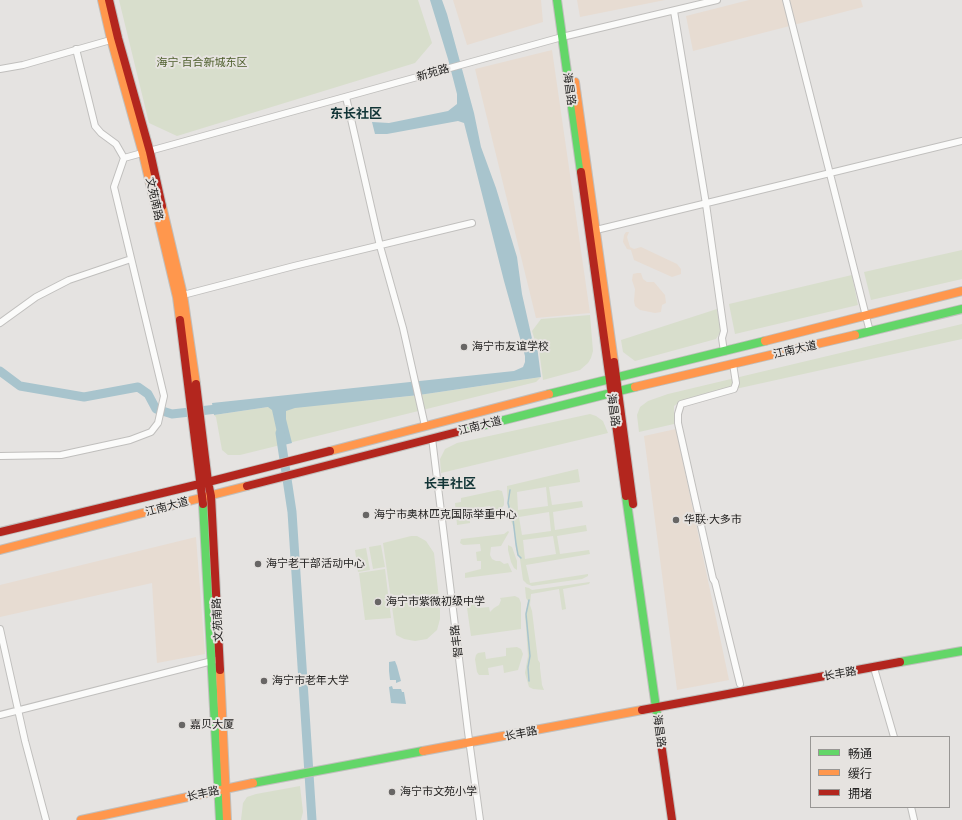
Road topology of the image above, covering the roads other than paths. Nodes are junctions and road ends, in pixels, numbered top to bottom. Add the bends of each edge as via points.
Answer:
1 (102, 0) edge
2 (110, 0) edge
3 (557, 0) edge
4 (563, 0) edge
5 (717, 0) edge
6 (786, 0) edge
7 (674, 11) junction
8 (565, 36) junction
9 (114, 39) junction
10 (76, 49) junction
11 (0, 70) edge
12 (346, 97) junction
13 (962, 141) edge
14 (146, 153) junction
15 (124, 158) junction
16 (830, 173) junction
17 (706, 204) junction
18 (472, 223) dead end
19 (592, 231) junction
20 (380, 246) junction
21 (131, 260) junction
22 (962, 291) edge
23 (184, 295) junction
24 (962, 309) edge
25 (866, 315) junction
26 (0, 323) edge
27 (870, 332) junction
28 (724, 352) junction
29 (734, 364) junction
30 (612, 378) junction
31 (614, 392) junction
32 (194, 399) junction
33 (425, 426) junction
34 (432, 438) junction
35 (0, 456) edge
36 (204, 483) junction
37 (207, 497) junction
38 (0, 532) edge
39 (0, 550) edge
40 (0, 629) edge
41 (962, 651) edge
42 (216, 660) junction
43 (874, 668) junction
44 (740, 684) dead end
45 (659, 707) junction
46 (18, 711) junction
47 (0, 715) edge
48 (894, 736) edge
49 (470, 744) junction
50 (223, 789) junction
51 (911, 808) edge
52 (46, 820) edge
53 (81, 820) edge
54 (220, 820) edge
55 (227, 820) edge
56 (480, 820) edge
57 (672, 820) edge
58 (677, 820) edge
59 (914, 820) edge

1 - 9 main road, 文苑南路
2 - 9 main road, 文苑南路
3 - 8 main road, 海昌路
4 - 8 main road, 海昌路
5 - 7 street, 新苑路
6 - 16 street
7 - 8 street, 新苑路
7 - 17 street
8 - 12 street, 新苑路
8 - 19 main road, 海昌路
9 - 10 street
9 - 14 main road, 文苑南路
10 - 11 street
10 - 15 street via 95,126 116,144
12 - 14 street, 新苑路
12 - 20 street
13 - 16 street
14 - 15 street, 新苑路
14 - 23 main road, 文苑南路
14 - 32 main road, 文苑南路 via 178,297
15 - 21 street via 114,187
16 - 17 street
16 - 25 street
17 - 19 street
17 - 28 street via 724,331
18 - 20 street
19 - 30 main road, 海昌路
20 - 23 street
20 - 33 street
21 - 26 street via 69,280 36,297
21 - 35 street via 164,396 158,421 151,432 130,440 61,455
22 - 25 main road, 江南大道
23 - 32 main road, 文苑南路
24 - 27 main road, 江南大道
25 - 27 street
25 - 28 main road, 江南大道
27 - 29 main road, 江南大道
28 - 30 main road, 江南大道
29 - 31 main road, 江南大道
29 - 44 street via 734,389 681,404 678,423 713,579
30 - 31 main road, 海昌路
30 - 33 main road, 江南大道
31 - 34 main road, 江南大道
31 - 45 main road, 海昌路
32 - 36 main road, 文苑南路
33 - 36 main road, 江南大道
34 - 37 main road, 江南大道
34 - 49 street, 智丰路
36 - 37 main road, 文苑南路
36 - 38 main road, 江南大道
37 - 39 main road, 江南大道
37 - 42 main road, 文苑南路
40 - 46 street
41 - 43 main road, 长丰路
42 - 46 street
42 - 50 main road, 文苑南路
43 - 45 main road, 长丰路
43 - 48 street
45 - 49 main road, 长丰路
45 - 57 main road, 海昌路
45 - 58 main road, 海昌路
46 - 47 street
46 - 52 street
49 - 50 main road, 长丰路
49 - 56 street, 智丰路
50 - 53 main road, 长丰路
50 - 54 main road, 文苑南路
50 - 55 main road, 文苑南路
51 - 59 street

